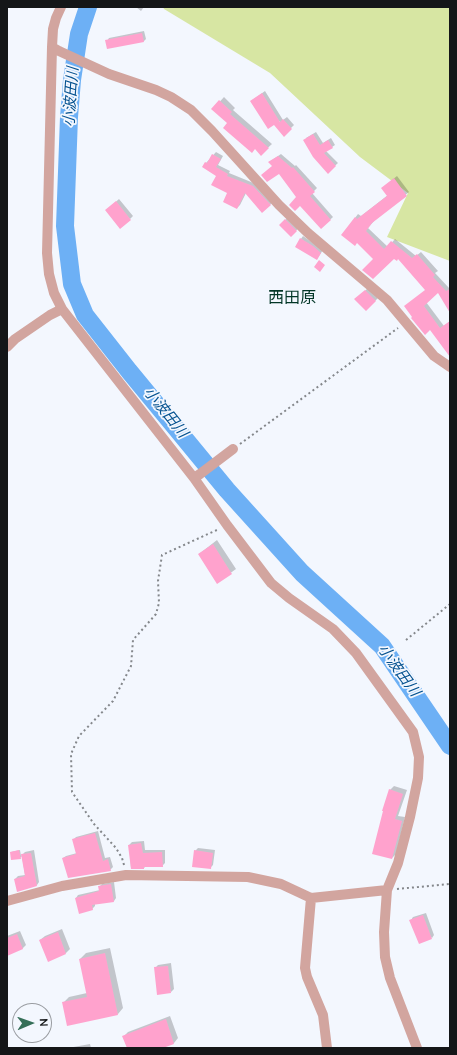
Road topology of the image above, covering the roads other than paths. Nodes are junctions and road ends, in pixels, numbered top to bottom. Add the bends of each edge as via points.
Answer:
1 (61, 7) edge
2 (56, 49) junction
3 (62, 309) junction
4 (11, 339) edge
5 (7, 347) edge
6 (450, 367) edge
7 (233, 449) road end
8 (197, 476) junction
9 (386, 890) junction
10 (311, 898) junction
11 (7, 901) edge
12 (327, 1048) edge
13 (418, 1048) edge

1 - 2 street via 55,23
2 - 3 street via 47,253 50,279
2 - 6 street via 125,80 156,90 191,110 279,205 387,300 434,356
3 - 4 street
3 - 8 street
4 - 5 street
7 - 8 street
8 - 9 street via 227,525 271,582 333,629 356,653 412,732 420,757 418,778 398,863
9 - 10 street
9 - 13 street via 385,957 390,978
10 - 11 street via 281,884 248,877 126,875 62,886
10 - 12 street via 305,968 323,1015

